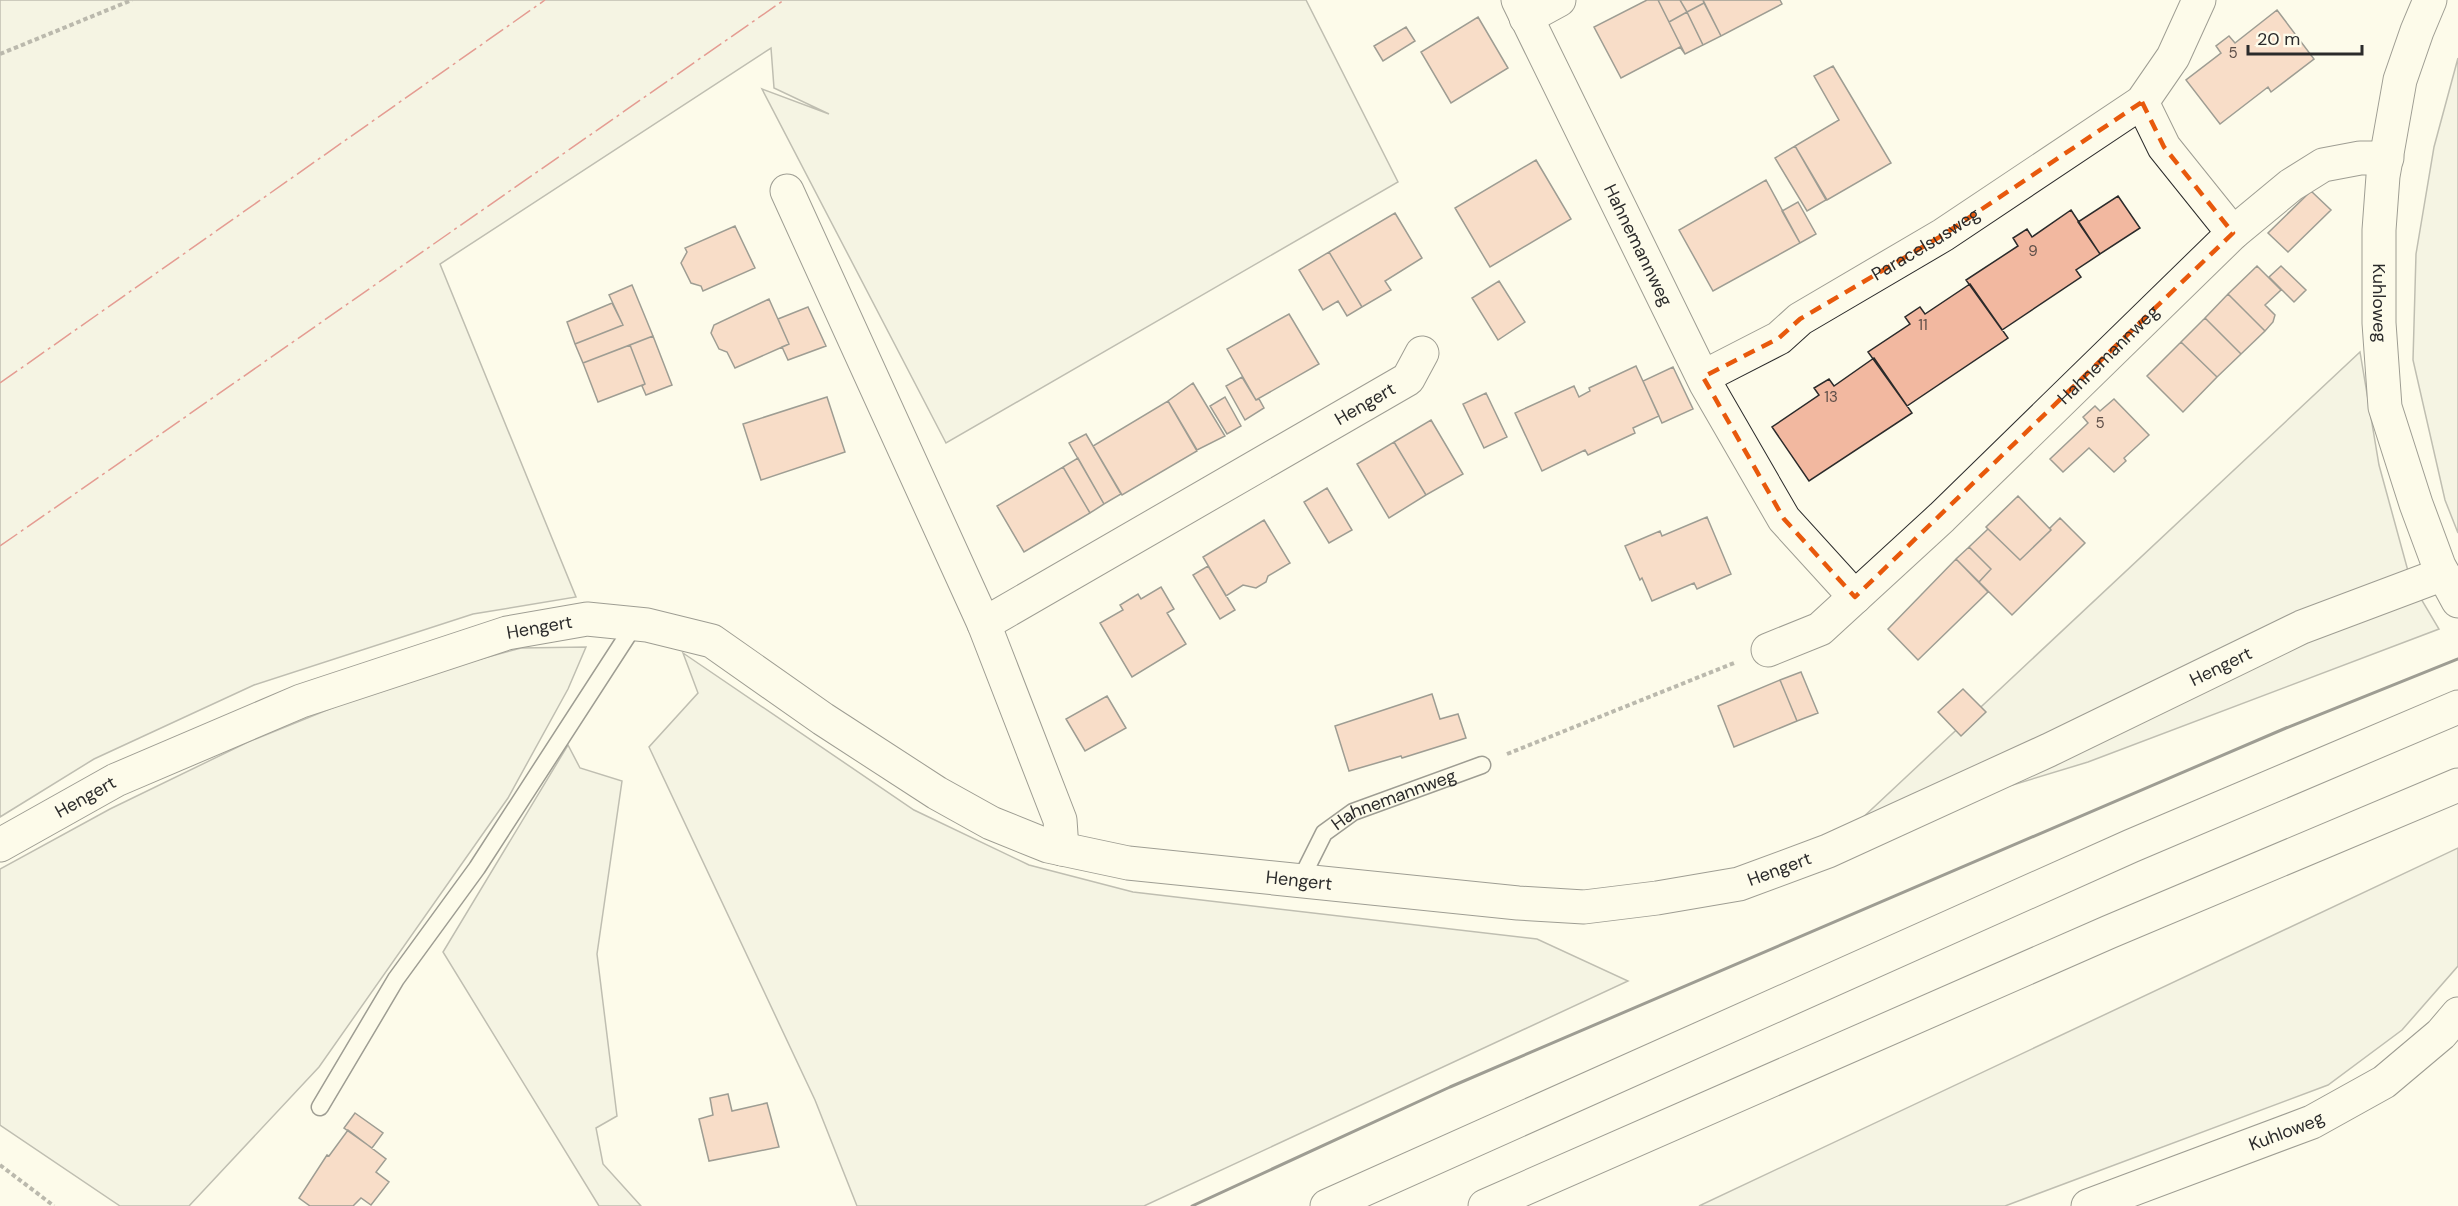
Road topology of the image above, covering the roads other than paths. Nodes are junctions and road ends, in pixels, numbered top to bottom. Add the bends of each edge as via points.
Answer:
1 (1559, 0) edge
2 (2199, 0) edge
3 (2430, 0) edge
4 (1522, 9) edge
5 (2142, 102) junction
6 (2387, 158) junction
7 (787, 191) dead end
8 (2233, 233) junction
9 (1422, 353) dead end
10 (1703, 377) junction
11 (2451, 587) edge
12 (1855, 597) junction
13 (635, 624) junction
14 (984, 624) junction
15 (1768, 650) road end
16 (2458, 707) edge
17 (1482, 765) road end
18 (2458, 785) edge
19 (0, 845) edge
20 (1062, 849) junction
21 (1300, 881) junction
22 (2458, 1014) edge
23 (320, 1107) dead end
24 (1327, 1206) edge
25 (1485, 1206) edge
26 (2088, 1206) edge

1 - 4 main road
2 - 5 main road, Paracelsusweg via 2173,57
3 - 6 main road, Kuhloweg via 2400,80
4 - 10 main road, Hahnemannweg
5 - 8 main road via 2164,147
5 - 10 main road, Paracelsusweg via 1943,235 1800,319 1779,338
6 - 8 main road, Hahnemannweg via 2323,165 2291,185
6 - 11 main road, Kuhloweg via 2379,230 2379,323 2385,407 2416,504
7 - 14 main road
8 - 12 main road, Hahnemannweg via 1951,509
9 - 14 main road, Hengert via 1408,379
10 - 12 main road, Hahnemannweg via 1784,519
11 - 21 main road, Hengert via 2302,627 1859,837 1738,884 1584,907
12 - 15 main road, Hahnemannweg via 1820,629
13 - 19 main road, Hengert via 587,618 507,633 301,701 116,780
13 - 20 main road, Hengert via 712,641 937,793 991,823
13 - 23 lane via 477,868 396,980
14 - 20 main road via 1060,820
16 - 24 main road via 2131,846
17 - 21 lane, Hahnemannweg via 1353,812 1323,833
18 - 25 main road via 2109,932
20 - 21 main road, Hengert via 1128,863
22 - 26 main road, Kuhloweg via 2441,1034 2384,1082 2312,1122

